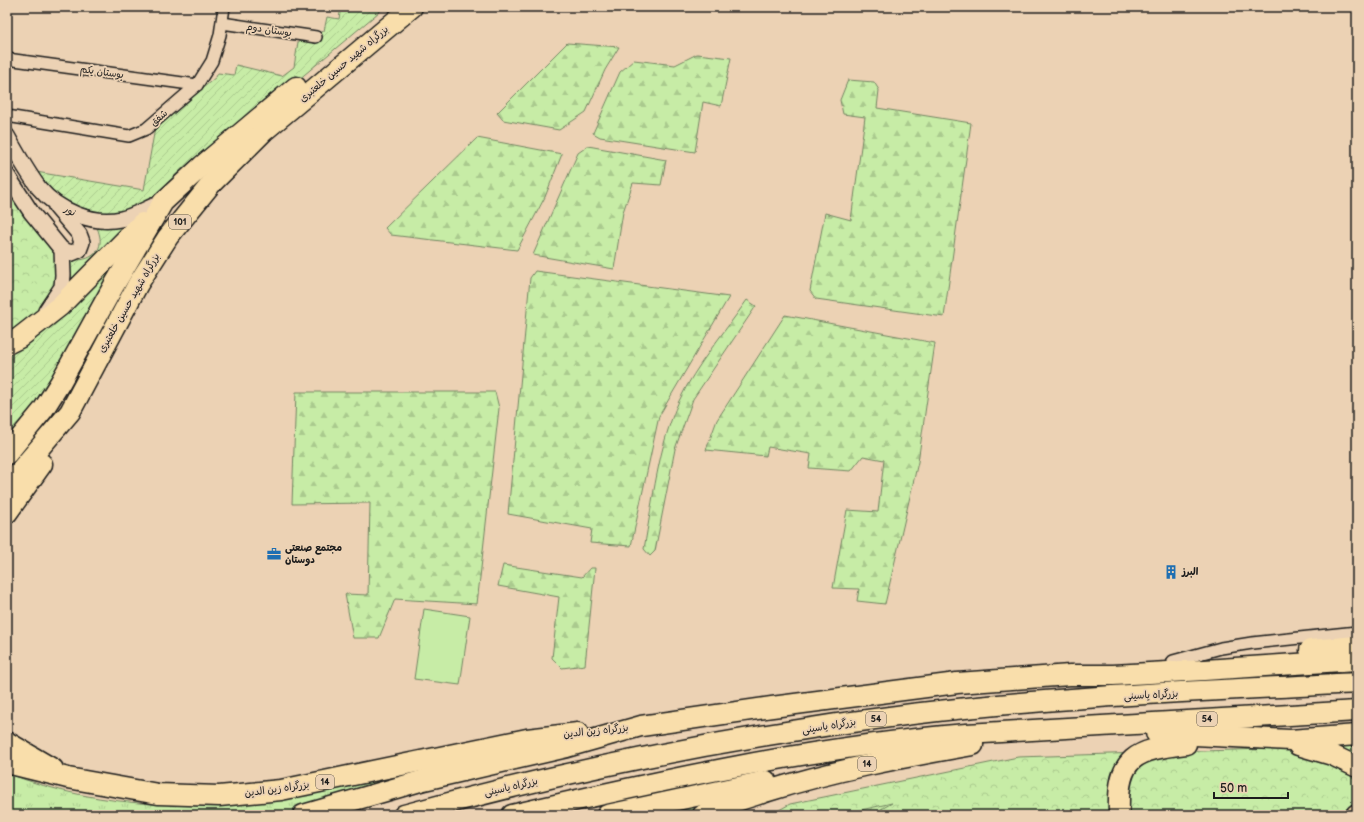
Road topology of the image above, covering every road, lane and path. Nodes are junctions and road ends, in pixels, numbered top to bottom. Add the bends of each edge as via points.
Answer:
1 (224, 7) edge
2 (393, 7) edge
3 (412, 7) edge
4 (222, 23) junction
5 (316, 36) dead end
6 (7, 59) edge
7 (197, 85) junction
8 (7, 116) edge
9 (7, 136) edge
10 (7, 175) edge
11 (40, 189) junction
12 (163, 202) junction
13 (62, 250) junction
14 (33, 328) junction
15 (7, 344) edge
16 (70, 412) junction
17 (7, 454) edge
18 (7, 486) edge
19 (7, 513) edge
20 (1357, 632) edge
21 (1357, 646) edge
22 (1357, 660) edge
23 (1173, 661) junction
24 (1070, 675) junction
25 (1357, 683) edge
26 (1357, 710) edge
27 (642, 726) junction
28 (1056, 728) junction
29 (1035, 730) junction
30 (1357, 735) edge
31 (1237, 737) junction
32 (1275, 739) junction
33 (1312, 739) junction
34 (1357, 740) edge
35 (7, 742) edge
36 (7, 763) edge
37 (871, 763) junction
38 (1357, 768) edge
39 (68, 778) junction
40 (1121, 814) edge
41 (303, 815) edge
42 (404, 815) edge
43 (512, 815) edge
44 (607, 815) edge
45 (703, 815) edge

1 - 4 street, شفق
2 - 12 highway, بزرگراه شهید حسین خلعتبری / 101 via 255,120
3 - 16 highway, بزرگراه شهید حسین خلعتبری / 101 via 264,131 211,184 168,237 138,284
4 - 5 street, بوستان دوم
4 - 7 street, شفق via 212,61
6 - 7 street, بوستان یکم
7 - 8 street, شفق via 146,129 129,136
9 - 11 main road, نور
10 - 13 main road via 31,212
11 - 12 main road, نور via 66,209 93,220 121,219
11 - 13 main road via 79,234 82,242 79,250 72,253
12 - 14 highway via 60,306
12 - 17 highway, بزرگراه شهید حسین خلعتبری / 101 via 60,383 43,410
13 - 14 main road via 62,287
14 - 15 highway
16 - 18 highway, بزرگراه شهید حسین خلعتبری / 101
16 - 19 highway via 48,457
20 - 23 street via 1252,643 1221,648
21 - 23 highway
22 - 24 highway via 1113,675
23 - 24 highway via 1114,667
24 - 27 highway via 957,683
25 - 42 highway, بزرگراه یاسینی / 54 via 1037,701 843,723 559,775
26 - 28 highway, 54
27 - 39 highway, بزرگراه زین الدین / 14 via 527,739 346,778 273,791 219,796 158,794
27 - 41 highway via 567,747 404,786
28 - 29 highway, 54
28 - 31 highway
29 - 37 highway, 14 via 986,742
29 - 43 highway, 54 via 902,739 822,750 686,776
30 - 33 highway
31 - 32 highway
31 - 40 highway via 1153,748 1135,757 1122,772 1120,780
32 - 33 highway
32 - 38 highway via 1324,752
33 - 34 highway
35 - 39 highway
36 - 39 highway, بزرگراه زین الدین / 14
37 - 44 highway via 810,772
37 - 45 highway, 14 via 777,788

